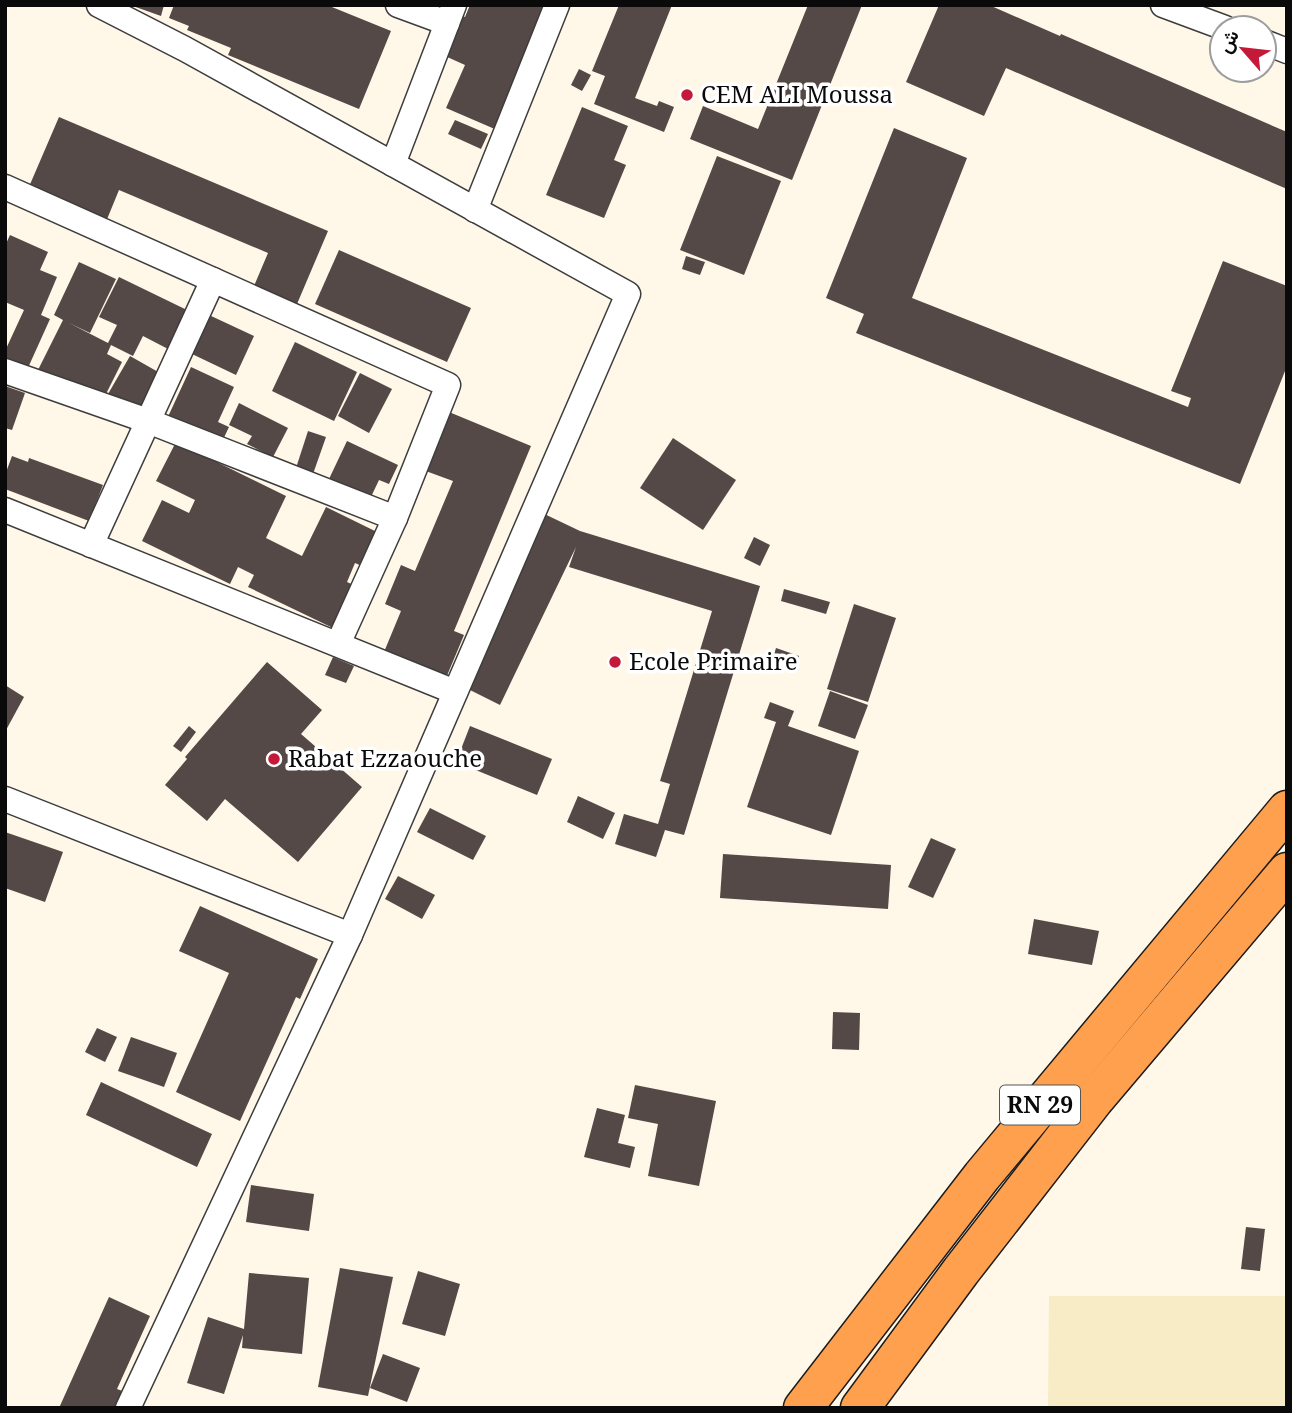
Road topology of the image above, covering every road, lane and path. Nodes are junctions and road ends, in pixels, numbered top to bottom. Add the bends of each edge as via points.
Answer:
1 (99, 5) edge
2 (398, 5) edge
3 (557, 5) edge
4 (1163, 5) edge
5 (451, 14) edge
6 (1208, 22) edge
7 (393, 164) junction
8 (5, 187) edge
9 (475, 210) junction
10 (213, 280) junction
11 (5, 371) edge
12 (148, 421) junction
13 (5, 510) edge
14 (395, 518) junction
15 (92, 545) junction
16 (338, 644) junction
17 (455, 692) junction
18 (5, 799) edge
19 (1287, 810) edge
20 (1287, 872) edge
21 (350, 935) junction
22 (128, 1408) edge
23 (803, 1408) edge
24 (860, 1408) edge

1 - 7 street
2 - 5 street
3 - 9 street
4 - 6 street
5 - 7 street
7 - 9 street
8 - 10 street
9 - 17 street via 628,295
10 - 12 street
10 - 14 street via 448,385
11 - 12 street
12 - 14 street
12 - 15 street
13 - 15 street
14 - 16 street
15 - 16 street
16 - 17 street
17 - 21 street
18 - 21 street
19 - 23 highway, RN 29 via 982,1176
20 - 24 highway, RN 29 via 1094,1100
21 - 22 street

